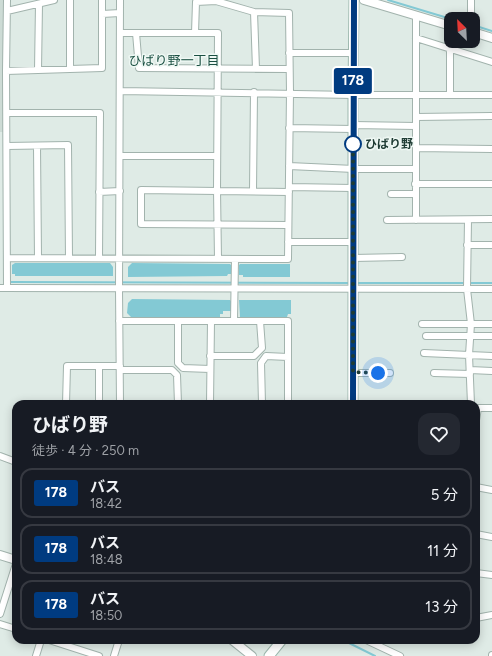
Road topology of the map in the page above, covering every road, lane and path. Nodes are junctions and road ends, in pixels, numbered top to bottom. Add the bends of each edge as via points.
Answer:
1 (7, 0) edge
2 (54, 0) edge
3 (70, 0) edge
4 (102, 0) edge
5 (120, 0) edge
6 (236, 0) edge
7 (354, 0) edge
8 (364, 0) edge
9 (471, 0) edge
10 (39, 4) junction
11 (236, 7) junction
12 (7, 12) junction
13 (254, 12) junction
14 (471, 12) edge
15 (120, 13) junction
16 (102, 14) junction
17 (416, 15) junction
18 (444, 24) edge
19 (136, 32) junction
20 (120, 33) junction
21 (195, 33) junction
22 (480, 34) edge
23 (416, 38) junction
24 (492, 38) edge
25 (450, 49) junction
26 (289, 52) junction
27 (354, 53) junction
28 (492, 62) edge
29 (70, 69) junction
30 (217, 69) junction
31 (256, 69) junction
32 (289, 69) junction
33 (38, 70) junction
34 (6, 71) junction
35 (120, 91) junction
36 (254, 92) junction
37 (218, 93) junction
38 (290, 93) junction
39 (416, 94) junction
40 (450, 94) junction
41 (492, 94) edge
42 (353, 95) junction
43 (7, 113) junction
44 (492, 116) edge
45 (416, 117) junction
46 (416, 126) junction
47 (353, 127) junction
48 (290, 128) junction
49 (7, 146) junction
50 (37, 146) junction
51 (416, 148) junction
52 (492, 148) edge
53 (120, 156) junction
54 (218, 156) junction
55 (289, 166) junction
56 (354, 169) junction
57 (416, 169) junction
58 (415, 184) junction
59 (492, 184) edge
60 (354, 188) junction
61 (289, 189) junction
62 (217, 190) junction
63 (120, 191) junction
64 (253, 191) junction
65 (99, 192) junction
66 (391, 194) dead end
67 (415, 194) junction
68 (492, 219) edge
69 (388, 220) dead end
70 (416, 220) junction
71 (468, 220) junction
72 (218, 224) junction
73 (288, 225) junction
74 (288, 242) junction
75 (353, 242) junction
76 (468, 244) junction
77 (492, 245) edge
78 (402, 257) dead end
79 (8, 258) junction
80 (38, 258) junction
81 (69, 258) junction
82 (100, 258) junction
83 (120, 258) junction
84 (353, 258) junction
85 (218, 259) junction
86 (235, 259) junction
87 (0, 288) edge
88 (8, 288) junction
89 (119, 289) junction
90 (235, 289) junction
91 (353, 289) junction
92 (467, 289) junction
93 (492, 289) edge
94 (119, 321) junction
95 (178, 321) junction
96 (211, 321) junction
97 (234, 321) junction
98 (260, 321) junction
99 (422, 324) dead end
100 (471, 324) junction
101 (492, 324) edge
102 (426, 336) dead end
103 (471, 336) junction
104 (492, 336) edge
105 (424, 353) dead end
106 (469, 355) junction
107 (210, 356) junction
108 (492, 356) edge
109 (288, 357) junction
110 (99, 366) junction
111 (120, 368) junction
112 (210, 369) junction
113 (492, 370) edge
114 (353, 372) junction
115 (470, 372) junction
116 (390, 373) dead end
117 (434, 373) dead end
118 (66, 400) edge
119 (99, 400) edge
120 (120, 400) edge
121 (178, 400) edge
122 (210, 400) edge
123 (262, 400) edge
124 (288, 400) edge
125 (353, 400) edge
126 (471, 400) edge
127 (480, 408) edge
128 (492, 408) edge
129 (0, 456) edge
130 (12, 460) edge
131 (480, 488) edge
132 (492, 490) edge
133 (480, 535) edge
134 (492, 537) edge
135 (0, 555) edge
136 (12, 559) edge
137 (480, 574) edge
138 (492, 575) edge
139 (12, 576) edge
140 (0, 614) edge
141 (492, 615) edge
142 (480, 617) edge
143 (0, 624) edge
144 (12, 628) edge
145 (40, 644) edge
146 (62, 644) edge
147 (118, 644) edge
148 (237, 644) edge
149 (279, 644) edge
150 (374, 644) edge
151 (36, 656) edge
152 (99, 656) edge
153 (114, 656) edge
154 (252, 656) edge
155 (269, 656) edge
156 (400, 656) edge

1 - 12 street
2 - 10 street
3 - 29 street
4 - 16 street
5 - 15 street
6 - 11 street
7 - 27 main road
8 - 17 street
9 - 14 street
10 - 12 street
10 - 33 street
11 - 13 street
11 - 21 street via 216,1 196,2
12 - 34 street
13 - 26 street via 289,13
13 - 31 street
15 - 16 street
15 - 20 street
16 - 29 street via 102,68
17 - 18 street
17 - 23 street
19 - 20 street
19 - 21 street
19 - 30 street via 139,68
20 - 35 street
21 - 30 street via 218,33
22 - 24 street
23 - 25 street
23 - 39 street
25 - 28 street
25 - 40 street
26 - 27 street
26 - 32 street
27 - 42 main road
29 - 33 street
30 - 31 street
30 - 37 street
31 - 32 street
32 - 38 street
33 - 34 street
34 - 43 street
35 - 37 street
35 - 53 street
36 - 37 street
36 - 38 street
36 - 64 street
37 - 54 street
38 - 42 street
38 - 48 street
39 - 40 street
39 - 42 street
39 - 45 street
40 - 41 street
42 - 47 main road
43 - 49 street
43 - 65 street via 100,113
44 - 45 street
45 - 46 street
46 - 47 street
46 - 51 street
47 - 48 street
47 - 56 main road
48 - 55 street
49 - 50 street
49 - 79 street
50 - 80 street
50 - 81 street via 68,146
51 - 52 street
51 - 57 street
53 - 54 street
53 - 63 street
54 - 62 street
55 - 56 street
55 - 61 street
56 - 57 street
56 - 60 main road
57 - 58 street
58 - 59 street
58 - 67 street
60 - 61 street
60 - 75 main road
61 - 64 street
61 - 73 street
62 - 64 street
62 - 72 street
62 - 72 street via 141,190 141,224
63 - 65 street
63 - 83 street
65 - 82 street
66 - 67 street
67 - 70 street
68 - 71 street
69 - 70 street
70 - 71 street
71 - 76 street
72 - 73 street
72 - 85 street
73 - 74 street
74 - 75 street
74 - 86 street via 288,259
75 - 84 main road
76 - 77 street
76 - 92 street
78 - 84 street
79 - 80 street
79 - 88 street
80 - 81 street
81 - 82 street
82 - 83 street
83 - 85 street
83 - 89 street
84 - 91 main road
85 - 86 street
86 - 90 street
87 - 88 street
88 - 89 street
89 - 90 street
89 - 94 street
90 - 91 street
90 - 97 street
91 - 92 street
91 - 114 main road
92 - 93 street
92 - 100 street
94 - 95 street
94 - 111 street
95 - 96 street
95 - 112 street via 178,363 183,368
96 - 97 street
96 - 107 street
97 - 98 street
98 - 107 street via 262,348 254,356
98 - 109 street via 288,321
99 - 100 street
100 - 101 street
100 - 103 street
102 - 103 street
103 - 104 street
103 - 106 street
105 - 106 street
106 - 108 street
106 - 115 street
107 - 112 street
109 - 123 street via 266,356 261,363
109 - 124 street
110 - 111 street
110 - 118 street via 67,366
110 - 119 street
111 - 120 street
111 - 121 street via 172,370 177,375
112 - 122 street
113 - 115 street
114 - 116 street
114 - 125 main road
115 - 117 street
115 - 126 street
127 - 128 street
129 - 130 street
131 - 132 street
133 - 134 street
135 - 136 street
137 - 138 street
139 - 140 street
141 - 142 street
143 - 144 street
145 - 151 street
146 - 152 street
147 - 153 street
148 - 154 street
149 - 155 main road
150 - 156 street

